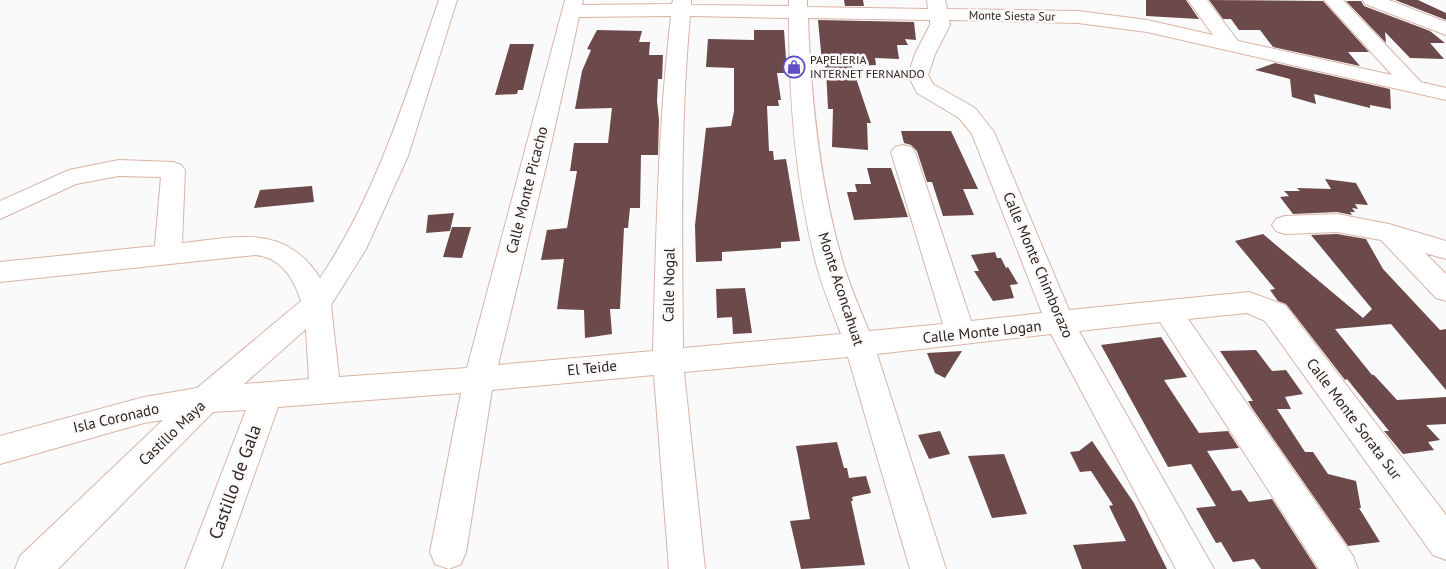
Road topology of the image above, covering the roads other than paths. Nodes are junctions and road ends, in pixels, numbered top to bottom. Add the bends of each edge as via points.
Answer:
1 (448, 0) edge
2 (1197, 0) edge
3 (1333, 0) edge
4 (1372, 0) edge
5 (681, 5) edge
6 (572, 6) edge
7 (798, 6) edge
8 (938, 7) edge
9 (1074, 9) edge
10 (1446, 29) edge
11 (1230, 44) junction
12 (1415, 88) junction
13 (1446, 94) edge
14 (904, 152) dead end
15 (0, 210) edge
16 (1285, 225) dead end
17 (1389, 233) junction
18 (1446, 250) edge
19 (168, 254) junction
20 (0, 272) edge
21 (1446, 291) edge
22 (318, 303) junction
23 (1255, 303) joint
24 (1168, 312) junction
25 (1060, 324) junction
26 (961, 334) junction
27 (859, 344) junction
28 (668, 361) junction
29 (479, 379) junction
30 (325, 391) junction
31 (267, 394) junction
32 (205, 400) junction
33 (0, 450) edge
34 (1446, 543) edge
35 (448, 552) dead end
36 (33, 569) edge
37 (203, 569) edge
38 (687, 569) edge
39 (928, 569) edge
40 (1196, 569) edge
41 (1340, 569) edge

1 - 22 street, Castillo Maya via 396,156 353,249
2 - 11 street
3 - 12 street
4 - 10 street
5 - 6 street, Monte Siesta Sur
5 - 7 street, Monte Siesta Sur
5 - 28 street, Calle Nogal via 675,68 669,231
6 - 29 street, Calle Monte Picacho
7 - 8 street, Monte Siesta Sur
7 - 27 street, Monte Aconcahuat via 803,95 817,212 828,258
8 - 9 street, Monte Siesta Sur
8 - 25 street, Calle Monte Chimborazo via 940,24 918,75 925,88 967,113 983,132
9 - 11 street, Monte Siesta Sur
11 - 12 street, Monte Siesta Sur
12 - 13 street, Monte Siesta Sur
14 - 26 street
15 - 19 street via 69,178 119,168 174,170
16 - 17 street via 1337,224
17 - 18 street
17 - 21 street
19 - 20 street
19 - 22 street via 262,247 278,252 301,270
22 - 30 street
22 - 32 street, Castillo Maya
23 - 24 street, Calle Monte Logan
23 - 34 street, Calle Monte Sorata Sur via 1274,313
24 - 25 street, Calle Monte Logan
24 - 41 street
25 - 26 street, Calle Monte Logan
25 - 40 street, Calle Monte Chimborazo
26 - 27 street, Calle Monte Logan
27 - 28 street, El Teide
27 - 39 street, Monte Aconcahuat
28 - 29 street, El Teide
28 - 38 street, Calle Nogal
29 - 30 street, El Teide
29 - 35 street, Calle Monte Picacho
30 - 31 street, Isla Coronado
31 - 32 street, Isla Coronado
31 - 37 street, Castillo de Gala
32 - 33 street, Isla Coronado via 144,410
32 - 36 street, Castillo Maya

